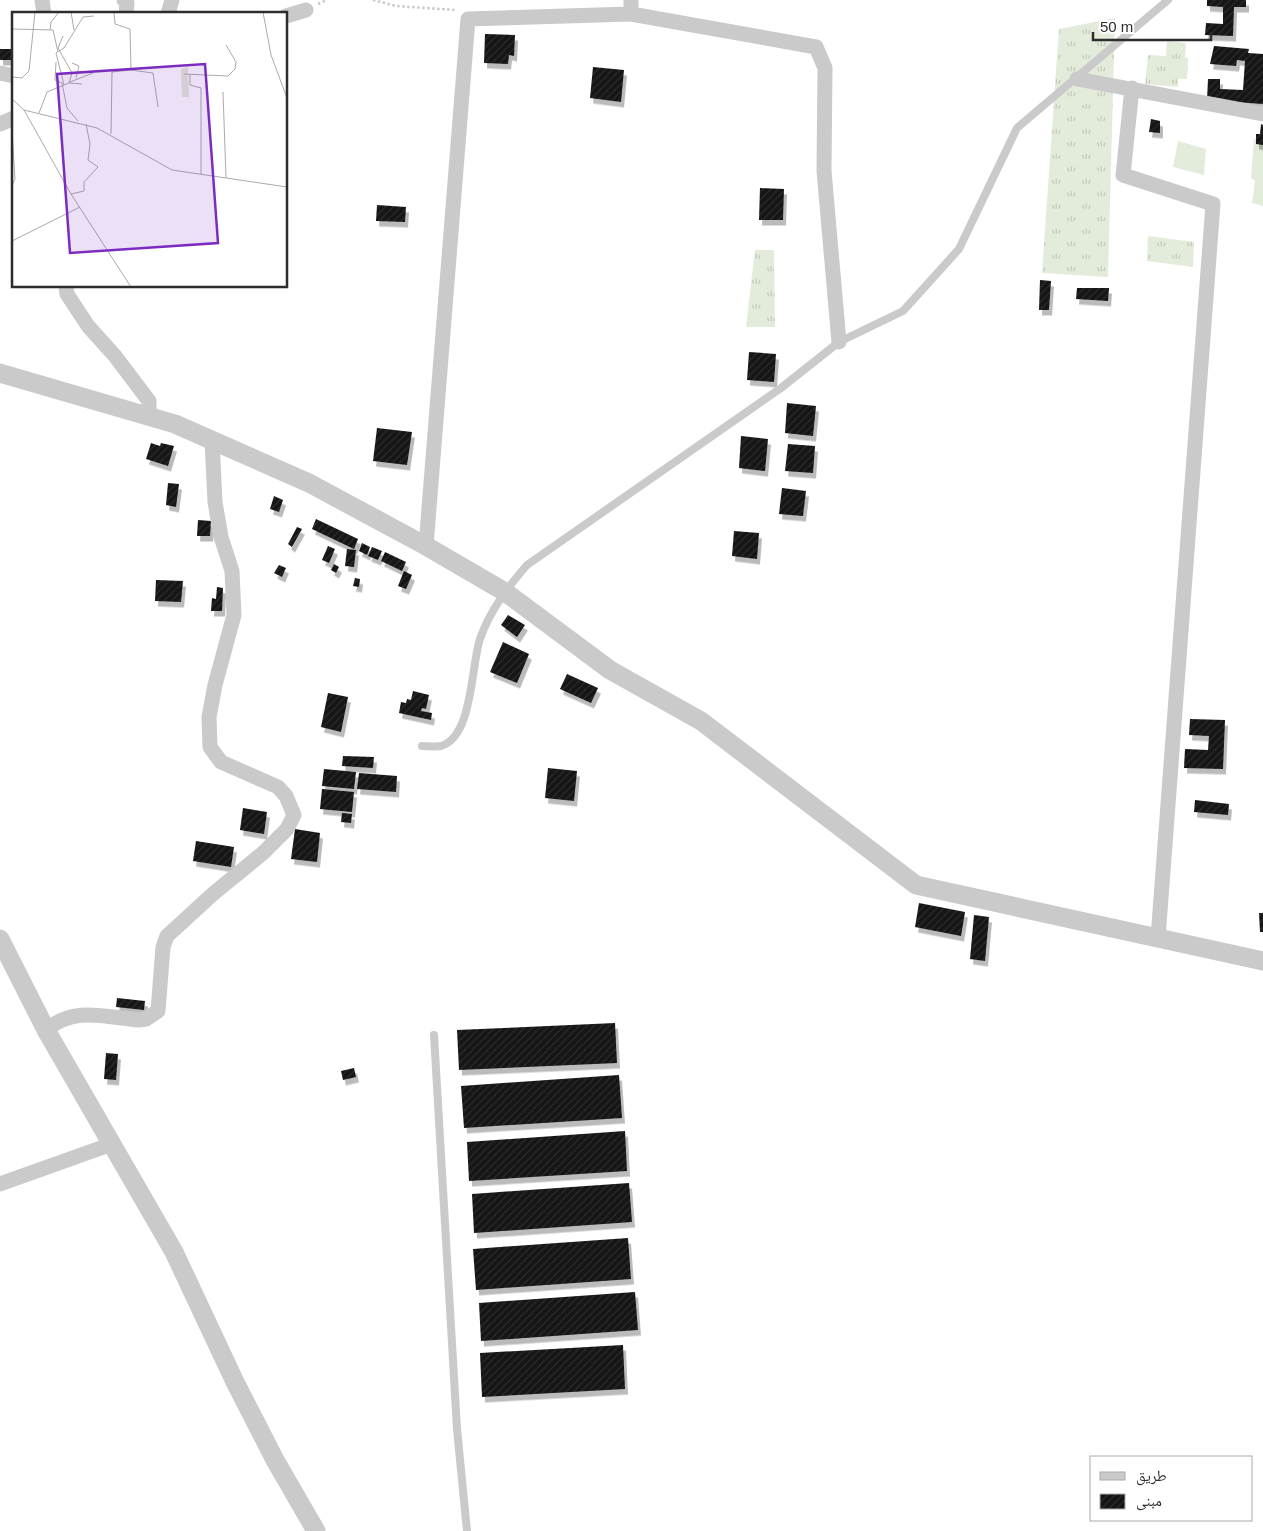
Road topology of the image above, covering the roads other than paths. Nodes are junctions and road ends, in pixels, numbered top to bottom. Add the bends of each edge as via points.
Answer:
1 (124, 0) edge
2 (1168, 0) edge
3 (631, 7) edge
4 (306, 10) dead end
5 (126, 12) edge
6 (288, 15) edge
7 (1077, 78) junction
8 (1132, 88) junction
9 (1263, 114) edge
10 (12, 119) edge
11 (0, 124) edge
12 (66, 288) edge
13 (839, 342) junction
14 (0, 373) edge
15 (149, 416) junction
16 (212, 440) junction
17 (426, 546) junction
18 (505, 592) junction
19 (422, 746) dead end
20 (1158, 938) junction
21 (0, 939) edge
22 (1263, 961) edge
23 (46, 1030) junction
24 (434, 1035) dead end
25 (112, 1144) junction
26 (0, 1184) edge
27 (316, 1531) edge
28 (467, 1531) edge

1 - 5 street
2 - 7 lane
3 - 13 street via 816,47 825,68 824,171
3 - 17 street via 468,19
4 - 6 street
7 - 8 street
7 - 13 lane via 1017,128 959,249 903,311
8 - 9 street
8 - 20 street via 1123,176 1213,204
10 - 11 street
12 - 15 street via 88,326 149,402
13 - 18 lane via 781,388 527,565
14 - 15 street
15 - 16 street
16 - 17 street via 309,484
16 - 23 street via 215,502 221,537 232,571 234,615 209,717 210,746 221,762 278,787 294,815 287,829 263,853 167,936 163,947 158,1011 139,1020 80,1014 67,1016
17 - 18 street
18 - 19 lane via 480,639 471,688 461,724 453,739 441,746
18 - 20 street via 610,670 701,722 916,885
20 - 22 street
21 - 23 street
23 - 25 street
24 - 28 lane via 457,1429
25 - 26 street
25 - 27 street via 174,1252 235,1382

